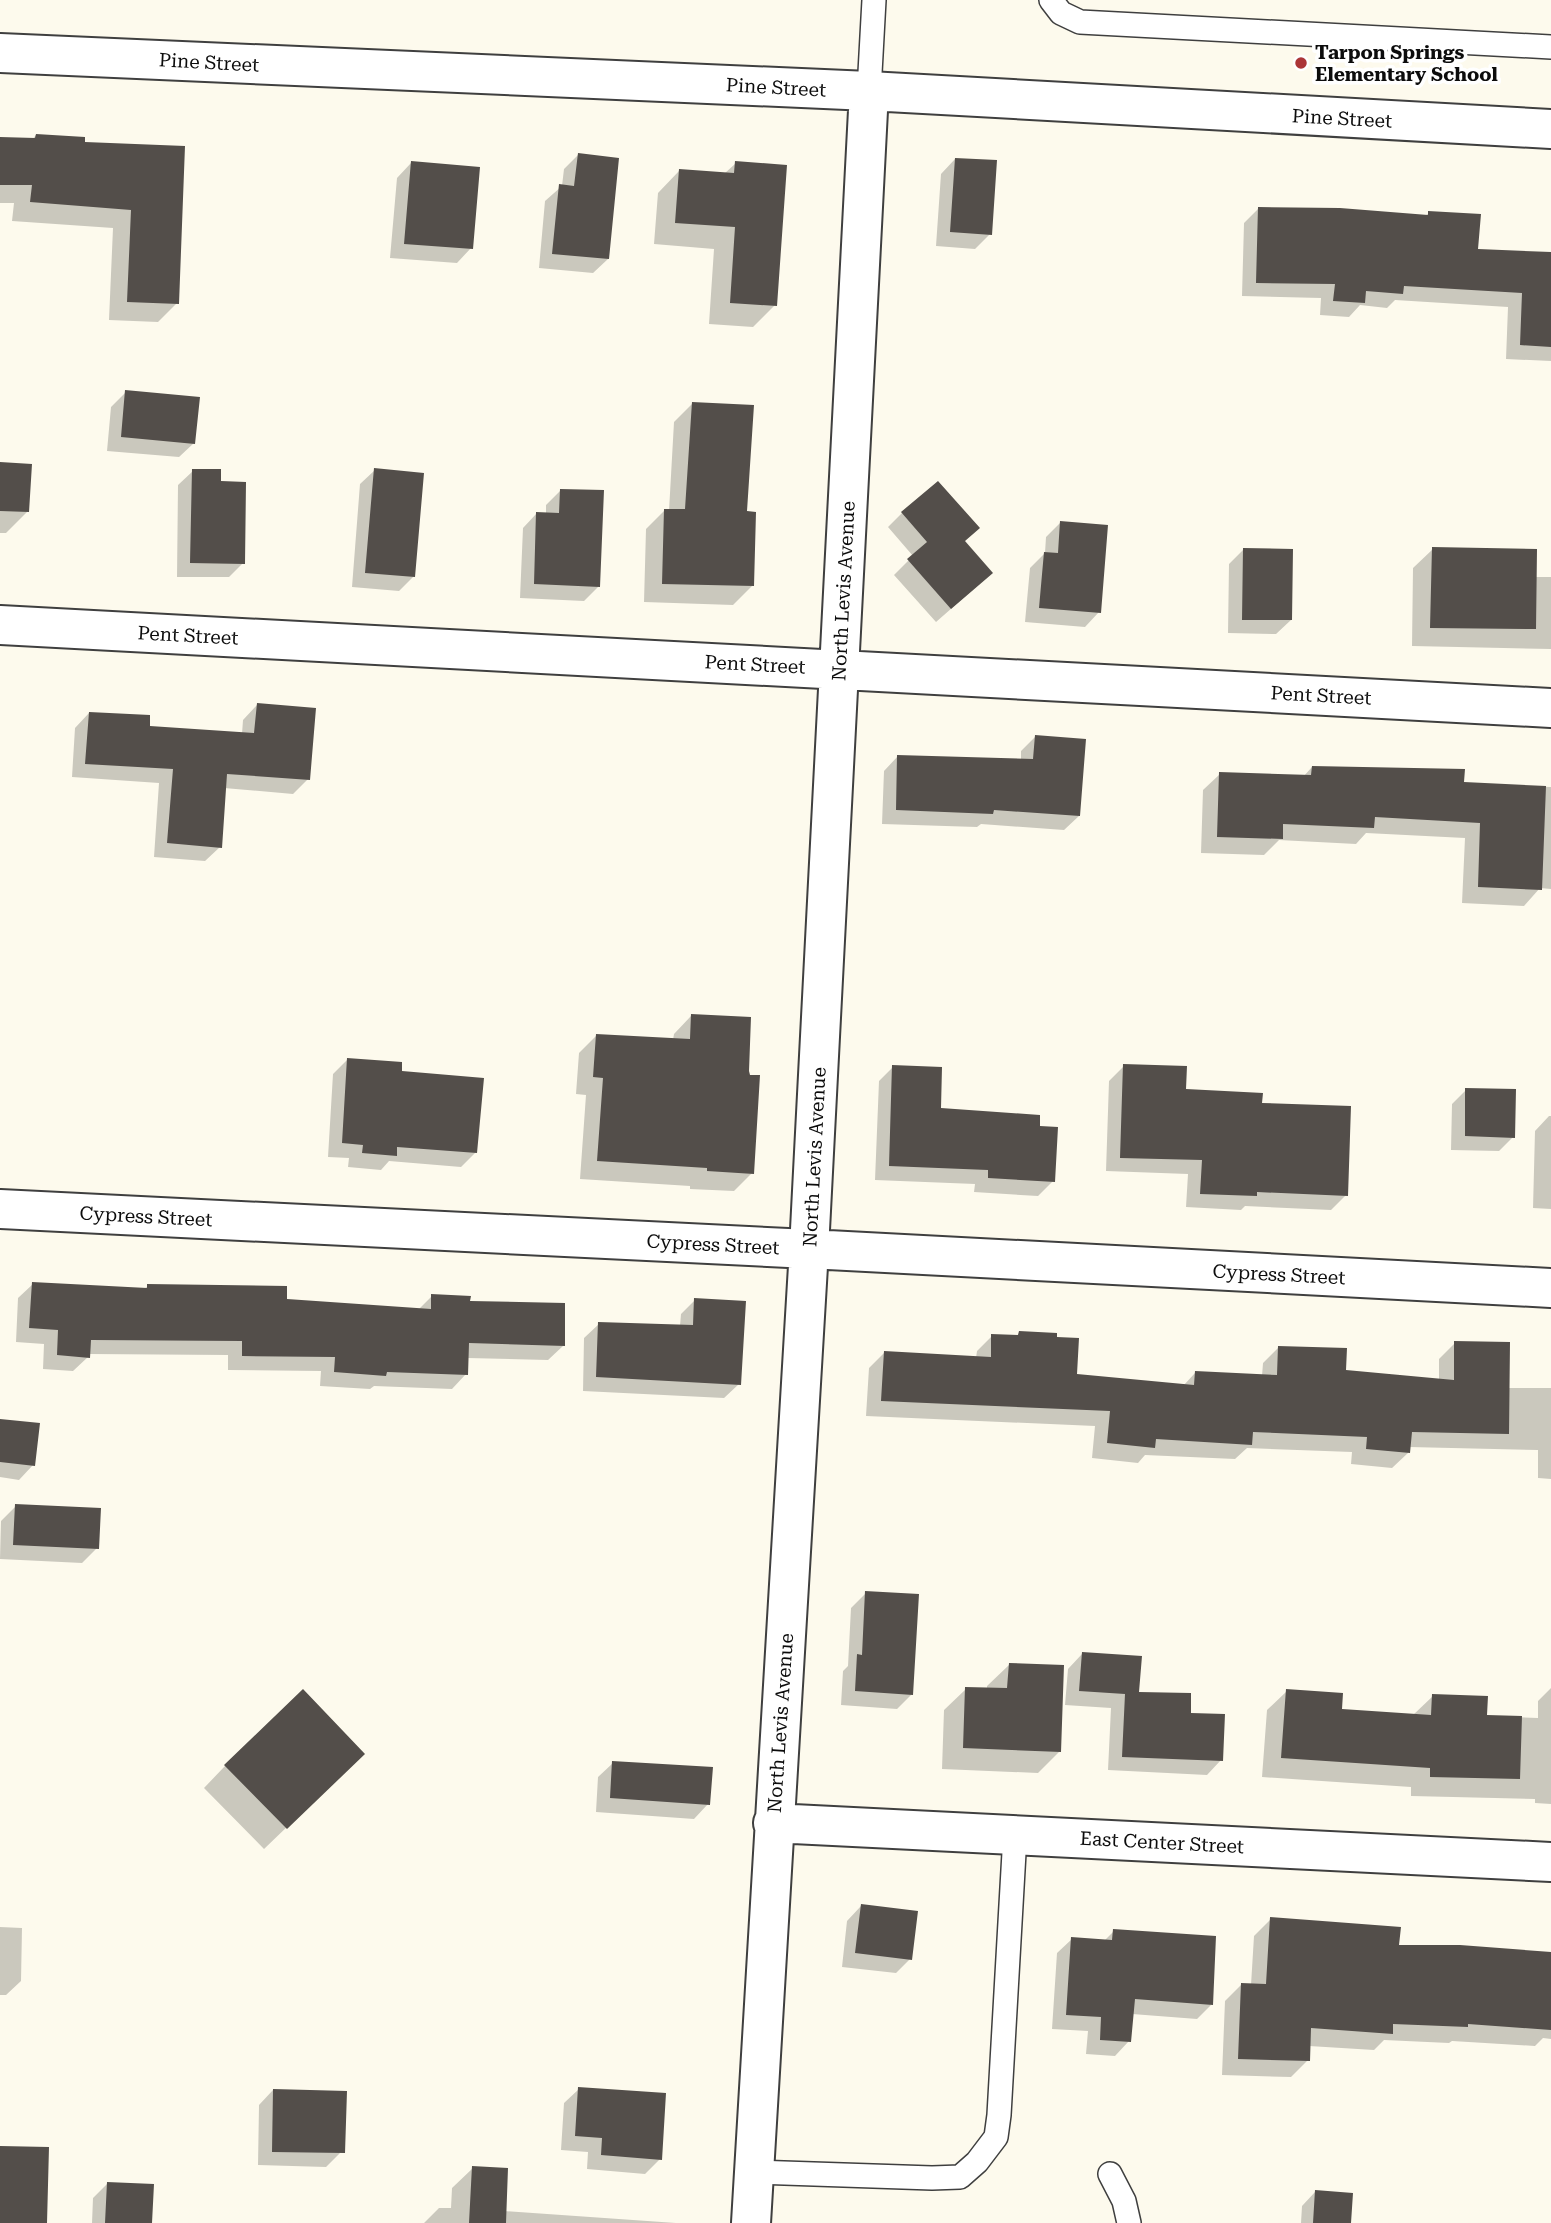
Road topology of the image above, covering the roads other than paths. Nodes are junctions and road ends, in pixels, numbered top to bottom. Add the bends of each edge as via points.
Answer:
1 (874, 0) edge
2 (1051, 0) edge
3 (1551, 47) edge
4 (0, 53) edge
5 (869, 91) junction
6 (1551, 129) edge
7 (0, 625) edge
8 (839, 668) junction
9 (1551, 708) edge
10 (0, 1209) edge
11 (809, 1249) junction
12 (1551, 1288) edge
13 (773, 1823) junction
14 (1015, 1835) junction
15 (1551, 1862) edge
16 (754, 2172) junction
17 (1110, 2174) dead end
18 (751, 2223) edge
19 (1129, 2223) edge

1 - 5 lane
2 - 3 lane via 1061,13 1080,22
4 - 5 street, Pine Street
5 - 6 street, Pine Street
5 - 8 street, North Levis Avenue
7 - 8 street, Pent Street
8 - 9 street, Pent Street
8 - 11 street, North Levis Avenue
10 - 11 street, Cypress Street
11 - 12 street, Cypress Street
11 - 13 street, North Levis Avenue
13 - 14 street, East Center Street
13 - 16 street, North Levis Avenue
14 - 15 street, East Center Street
14 - 16 lane via 999,2115 996,2137 977,2162 960,2177
16 - 18 street, North Levis Avenue
17 - 19 lane

